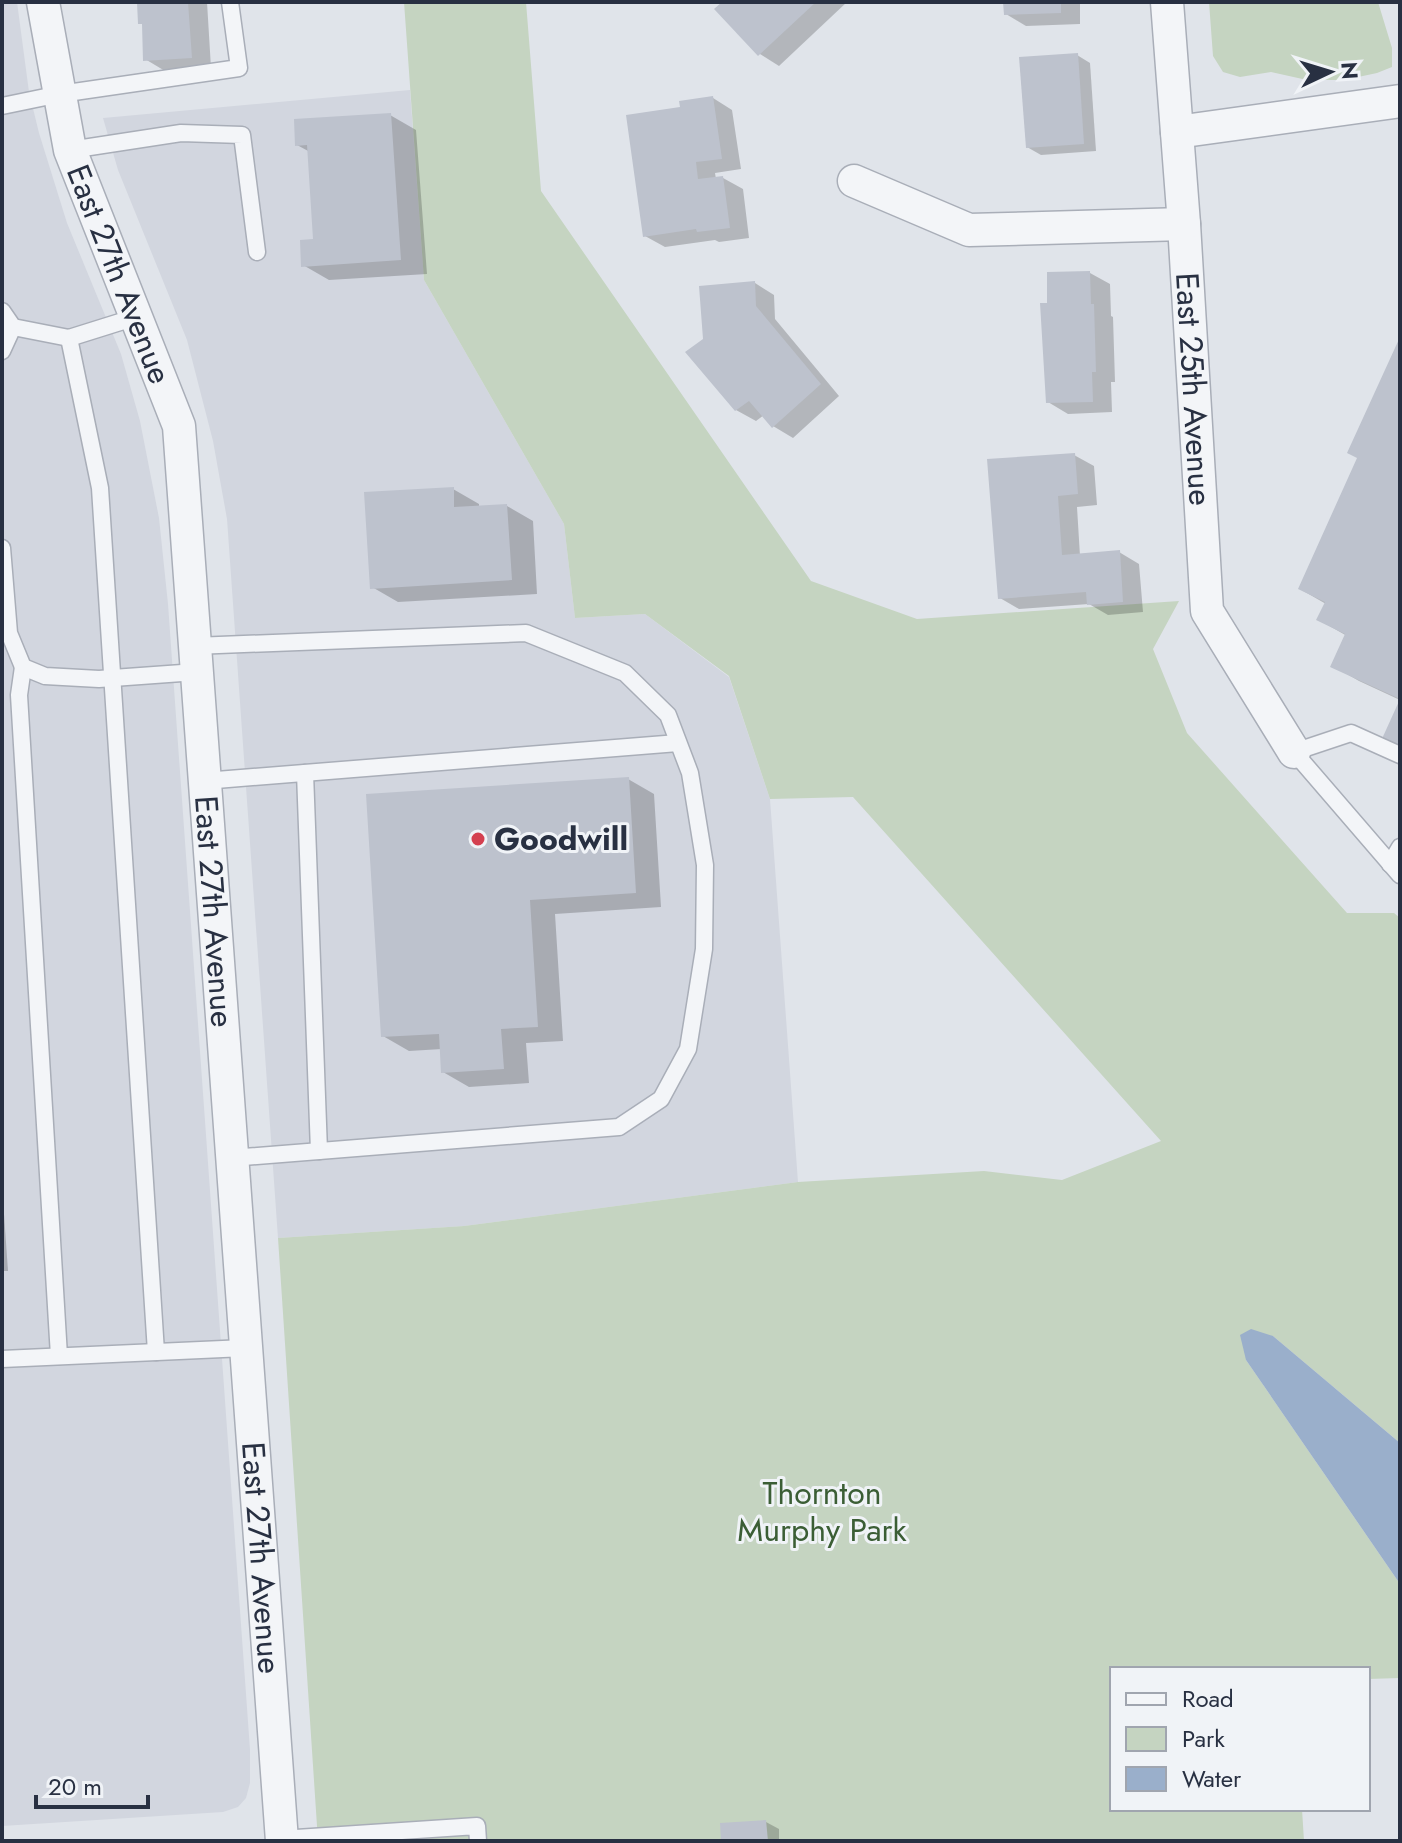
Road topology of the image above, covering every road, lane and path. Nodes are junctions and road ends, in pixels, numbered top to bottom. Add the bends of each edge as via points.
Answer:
1 (43, 2) edge
2 (230, 2) edge
3 (1167, 2) edge
4 (60, 94) junction
5 (1400, 101) edge
6 (2, 106) edge
7 (1177, 132) junction
8 (70, 150) junction
9 (854, 181) dead end
10 (1184, 224) junction
11 (257, 252) dead end
12 (2, 311) edge
13 (136, 317) junction
14 (13, 327) junction
15 (69, 338) junction
16 (3, 348) edge
17 (2, 548) edge
18 (5, 633) edge
19 (195, 659) junction
20 (23, 667) junction
21 (111, 678) junction
22 (678, 743) junction
23 (1294, 752) junction
24 (1400, 755) edge
25 (305, 773) junction
26 (204, 781) junction
27 (1400, 847) edge
28 (1395, 869) edge
29 (319, 1151) junction
30 (231, 1158) junction
31 (245, 1348) junction
32 (156, 1352) junction
33 (59, 1356) junction
34 (2, 1359) edge
35 (274, 1840) edge
36 (478, 1841) edge

1 - 4 street, East 27th Avenue
2 - 4 lane via 239,68
3 - 7 street, East 25th Avenue
4 - 6 lane
4 - 8 street, East 27th Avenue
5 - 7 street
7 - 10 street, East 25th Avenue
8 - 11 lane via 181,133 242,135
8 - 13 street, East 27th Avenue
9 - 10 street via 969,230
10 - 23 street, East 25th Avenue via 1207,611
12 - 14 lane
13 - 15 lane
13 - 19 street, East 27th Avenue via 179,426
14 - 15 lane
14 - 16 lane
15 - 21 lane via 100,488
17 - 18 lane
18 - 20 lane
19 - 21 lane
19 - 22 lane via 526,633 625,673 668,715
19 - 26 street, East 27th Avenue
20 - 21 lane via 45,676
20 - 33 lane via 19,695
21 - 32 lane
22 - 25 lane
22 - 29 lane via 690,773 705,865 704,949 688,1049 661,1099 619,1127
23 - 24 lane via 1351,733
23 - 28 lane
25 - 26 lane
25 - 29 lane
26 - 30 street, East 27th Avenue
27 - 28 lane
29 - 30 lane
30 - 31 street, East 27th Avenue
31 - 32 lane
31 - 35 street, East 27th Avenue
32 - 33 lane
33 - 34 lane
35 - 36 lane via 477,1826

